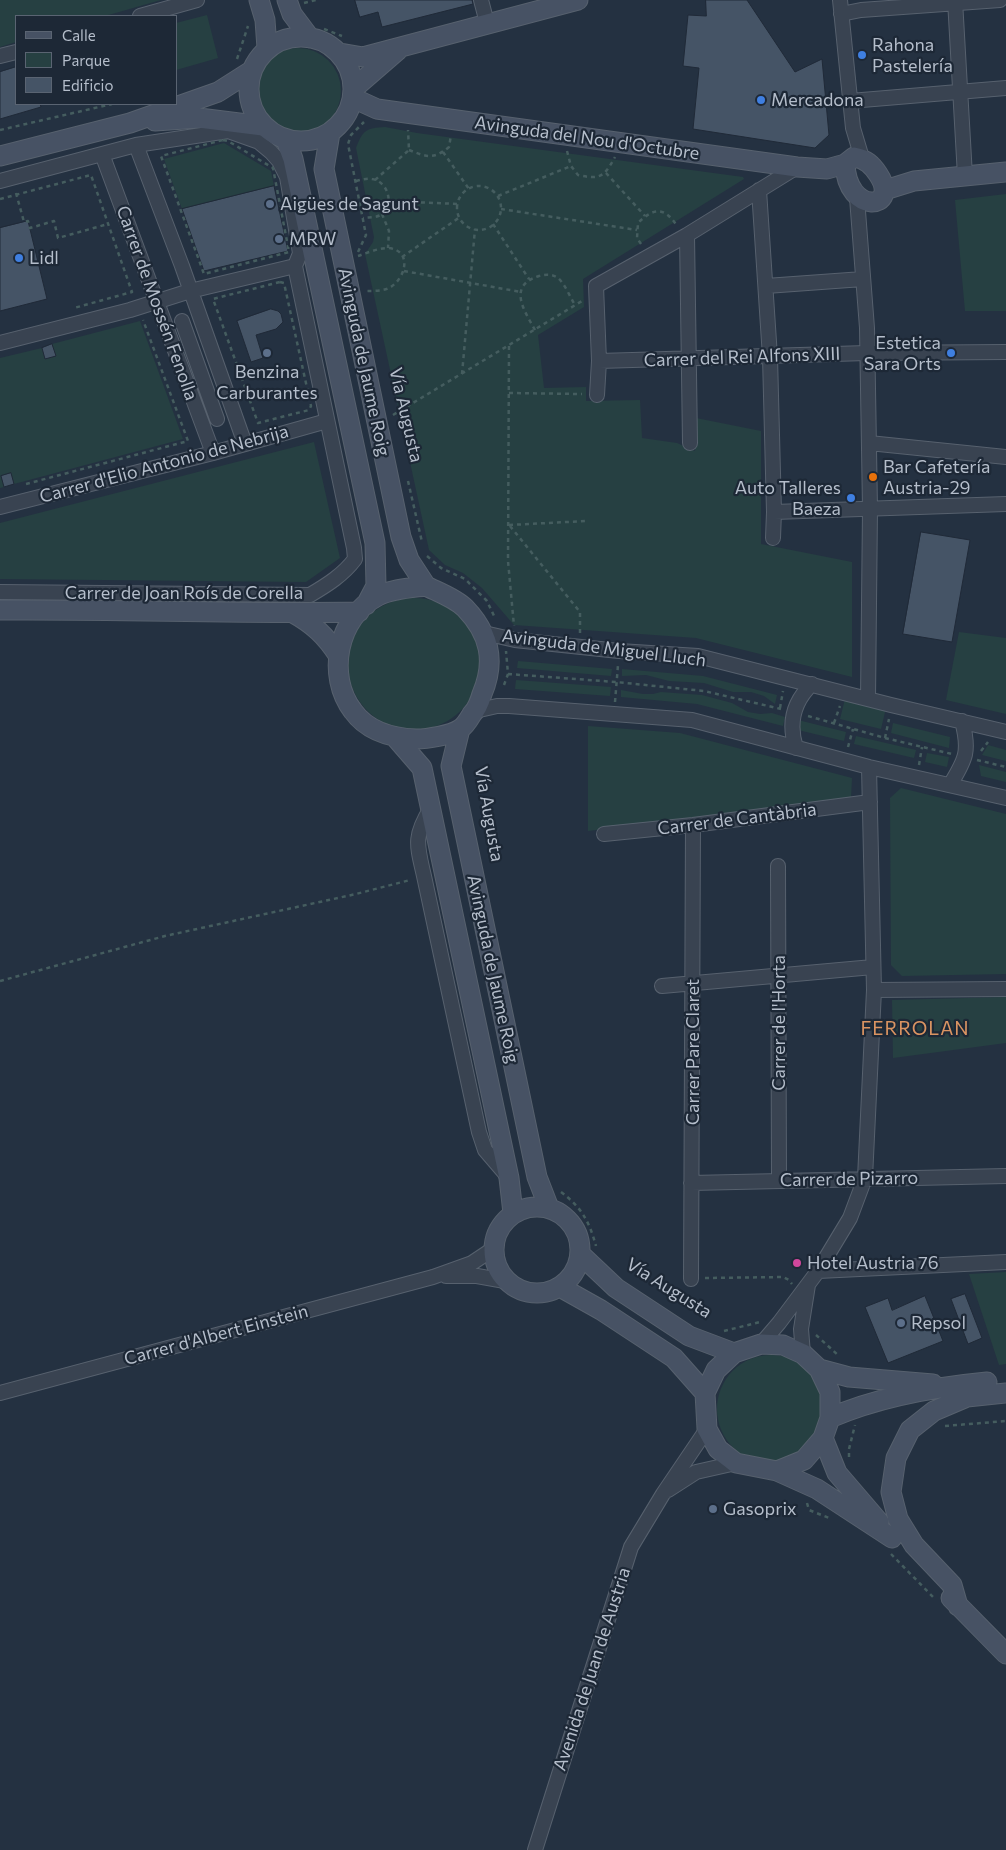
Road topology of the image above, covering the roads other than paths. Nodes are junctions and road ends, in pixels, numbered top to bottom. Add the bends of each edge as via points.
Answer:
1 (197, 0) edge
2 (259, 0) edge
3 (481, 0) edge
4 (578, 0) edge
5 (1000, 0) edge
6 (955, 1) edge
7 (171, 4) edge
8 (298, 5) edge
9 (840, 7) edge
10 (143, 15) edge
11 (487, 23) junction
12 (314, 30) junction
13 (344, 46) junction
14 (402, 46) junction
15 (267, 48) junction
16 (15, 52) edge
17 (0, 56) edge
18 (251, 71) junction
19 (1006, 88) edge
20 (960, 92) junction
21 (353, 94) junction
22 (850, 101) junction
23 (373, 110) junction
24 (191, 118) junction
25 (345, 118) junction
26 (130, 122) junction
27 (263, 126) junction
28 (330, 133) junction
29 (286, 140) junction
30 (152, 142) junction
31 (136, 145) junction
32 (102, 154) junction
33 (0, 156) edge
34 (846, 166) junction
35 (797, 167) junction
36 (877, 172) junction
37 (1006, 172) edge
38 (965, 176) junction
39 (6, 179) edge
40 (914, 181) junction
41 (759, 190) junction
42 (872, 197) junction
43 (308, 233) junction
44 (685, 235) junction
45 (298, 260) junction
46 (863, 279) junction
47 (766, 286) junction
48 (190, 291) junction
49 (157, 301) junction
50 (182, 321) dead end
51 (0, 343) edge
52 (1006, 352) edge
53 (867, 353) junction
54 (770, 357) junction
55 (689, 359) junction
56 (599, 361) junction
57 (597, 395) road end
58 (217, 419) dead end
59 (327, 421) junction
60 (690, 443) dead end
61 (869, 443) junction
62 (245, 444) junction
63 (213, 453) junction
64 (1006, 457) edge
65 (1006, 504) edge
66 (0, 507) edge
67 (870, 509) junction
68 (774, 512) junction
69 (773, 538) dead end
70 (426, 586) junction
71 (0, 592) edge
72 (362, 609) junction
73 (0, 610) edge
74 (292, 613) junction
75 (484, 633) junction
76 (338, 655) junction
77 (812, 684) junction
78 (868, 699) junction
79 (475, 711) junction
80 (962, 721) junction
81 (460, 729) junction
82 (1006, 732) edge
83 (396, 738) junction
84 (796, 748) junction
85 (870, 767) junction
86 (950, 785) junction
87 (1006, 798) edge
88 (870, 802) junction
89 (431, 808) junction
90 (693, 825) junction
91 (604, 834) dead end
92 (778, 866) dead end
93 (873, 967) junction
94 (780, 975) junction
95 (693, 983) junction
96 (662, 986) dead end
97 (1006, 989) edge
98 (874, 990) junction
99 (1006, 1176) edge
100 (508, 1178) junction
101 (866, 1178) junction
102 (779, 1180) junction
103 (691, 1183) junction
104 (549, 1208) junction
105 (513, 1213) junction
106 (493, 1249) junction
107 (589, 1253) junction
108 (1006, 1262) edge
109 (433, 1276) junction
110 (813, 1276) junction
111 (691, 1279) road end
112 (505, 1281) junction
113 (560, 1287) junction
114 (761, 1344) junction
115 (734, 1353) junction
116 (803, 1354) junction
117 (819, 1369) junction
118 (1006, 1381) edge
119 (952, 1386) junction
120 (0, 1393) edge
121 (706, 1393) junction
122 (1006, 1393) edge
123 (830, 1418) junction
124 (707, 1429) junction
125 (823, 1438) junction
126 (736, 1463) junction
127 (776, 1471) junction
128 (663, 1494) junction
129 (892, 1538) junction
130 (958, 1606) junction
131 (1006, 1654) edge
132 (535, 1850) edge

1 - 7 street
2 - 15 main road via 265,20
3 - 11 street
4 - 11 main road
5 - 6 street
6 - 9 street
6 - 20 street
7 - 10 street
8 - 12 main road
9 - 22 street
11 - 14 main road
12 - 13 main road via 329,44
12 - 15 main road
13 - 14 main road via 363,57
13 - 21 main road
14 - 21 main road
15 - 18 main road
16 - 17 street
18 - 26 main road via 218,92
18 - 27 main road via 249,100
19 - 20 street
20 - 22 street
20 - 38 street
21 - 23 main road, Avinguda del Nou d'Octubre
21 - 25 main road
22 - 34 street via 853,128
23 - 25 main road, Avinguda del Nou d'Octubre
23 - 35 main road, Avinguda del Nou d'Octubre
24 - 26 main road
24 - 27 main road
24 - 30 street
25 - 28 main road
26 - 33 main road
27 - 29 main road
28 - 29 main road via 302,142
28 - 70 main road, Avinguda de Jaume Roig via 324,169 401,537 409,560
29 - 43 main road, Avinguda de Jaume Roig
30 - 31 street
30 - 45 street via 228,131 259,142 271,152 287,177
31 - 32 street
31 - 48 street, Carrer de Mossén Fenolla
32 - 39 street
32 - 49 street, Carrer de Mossén Fenolla
34 - 35 main road, Avinguda del Nou d'Octubre
34 - 36 main road via 873,166
34 - 42 main road
35 - 41 street
36 - 40 main road
36 - 42 main road via 882,179
37 - 38 main road
38 - 40 main road
40 - 42 main road
41 - 44 street
41 - 47 street
42 - 46 street via 860,226
43 - 45 street
43 - 72 main road, Avinguda de Jaume Roig via 375,543 376,586
44 - 55 street
44 - 56 street via 596,289
45 - 48 street
45 - 59 street
46 - 47 street
46 - 53 street
47 - 54 street
48 - 49 street
48 - 62 street, Carrer de Mossén Fenolla
49 - 51 street
49 - 63 street, Carrer de Mossén Fenolla
50 - 58 street
52 - 53 street, Carrer del Rei Alfons XIII
53 - 54 street, Carrer del Rei Alfons XIII
53 - 61 street
54 - 55 street, Carrer del Rei Alfons XIII
54 - 68 street
55 - 56 street, Carrer del Rei Alfons XIII
55 - 60 street
56 - 57 street
59 - 62 street, Carrer d'Elio Antonio de Nebrija
59 - 71 street, Carrer de Joan Roís de Corella via 355,559 326,586 310,595
61 - 64 street
61 - 67 street
62 - 63 street, Carrer d'Elio Antonio de Nebrija
63 - 66 street, Carrer d'Elio Antonio de Nebrija
65 - 67 street
67 - 68 street
67 - 78 street
68 - 69 street
70 - 72 main road via 377,596
70 - 75 main road via 464,607
72 - 74 main road
72 - 76 main road via 349,624
73 - 74 main road
74 - 76 main road via 310,622 329,640
75 - 77 street, Avinguda de Miguel Lluch via 580,647 698,656
75 - 79 main road via 490,652 489,678
76 - 83 main road via 342,692 353,712 374,730
77 - 78 street, Avinguda de Miguel Lluch
77 - 84 street via 801,694 793,712
78 - 80 street, Avinguda de Miguel Lluch
79 - 81 main road
79 - 84 street via 498,706 692,720
80 - 82 street, Avinguda de Miguel Lluch
80 - 86 street via 967,743 965,757
81 - 83 main road via 428,739
81 - 104 main road, Avinguda de Jaume Roig via 450,766 537,1177
83 - 89 main road, Avinguda de Jaume Roig via 422,768
84 - 85 street
85 - 86 street
85 - 88 street
86 - 87 street
88 - 90 street, Carrer de Cantàbria
88 - 93 street
89 - 100 main road, Avinguda de Jaume Roig
89 - 100 street via 417,836 424,876 479,1132 485,1150
90 - 91 street, Carrer de Cantàbria
90 - 95 street, Carrer Pare Claret
92 - 94 street, Carrer de l'Horta
93 - 94 street
93 - 98 street
94 - 95 street
94 - 102 street, Carrer de l'Horta
95 - 96 street
95 - 103 street, Carrer Pare Claret
97 - 98 street
98 - 101 street
99 - 101 street, Carrer de Pizarro
100 - 105 main road, Avinguda de Jaume Roig
101 - 102 street, Carrer de Pizarro
101 - 110 street via 850,1218
102 - 103 street, Carrer de Pizarro
103 - 111 street, Carrer Pare Claret
104 - 105 main road via 530,1206
104 - 107 main road via 566,1218
105 - 106 main road via 498,1228
106 - 109 street, Carrer d'Albert Einstein via 472,1263
106 - 112 main road via 496,1266
107 - 113 main road
107 - 115 main road via 616,1288 689,1336
108 - 110 street
109 - 112 street, Carrer d'Albert Einstein via 477,1276
109 - 120 street, Carrer d'Albert Einstein
110 - 114 street
110 - 116 street via 801,1329
112 - 113 main road via 522,1291 542,1294
113 - 121 main road via 674,1358
114 - 115 main road
114 - 116 main road via 783,1345
115 - 121 main road via 716,1370
116 - 117 main road
117 - 119 main road via 849,1376
117 - 123 main road via 830,1392
118 - 119 main road
119 - 123 main road via 856,1407
121 - 124 main road
122 - 130 main road via 967,1397 934,1411 910,1430 896,1458 891,1492 898,1519 914,1545 952,1585
123 - 125 main road
124 - 126 main road via 718,1449
124 - 128 street, Avenida de Juan de Austria
125 - 127 main road via 804,1460
125 - 129 main road via 837,1473
126 - 127 main road
126 - 128 street, Avenida de Juan de Austria via 696,1472
127 - 129 main road via 817,1489
128 - 132 street, Avenida de Juan de Austria via 631,1547
129 - 130 main road
130 - 131 main road

